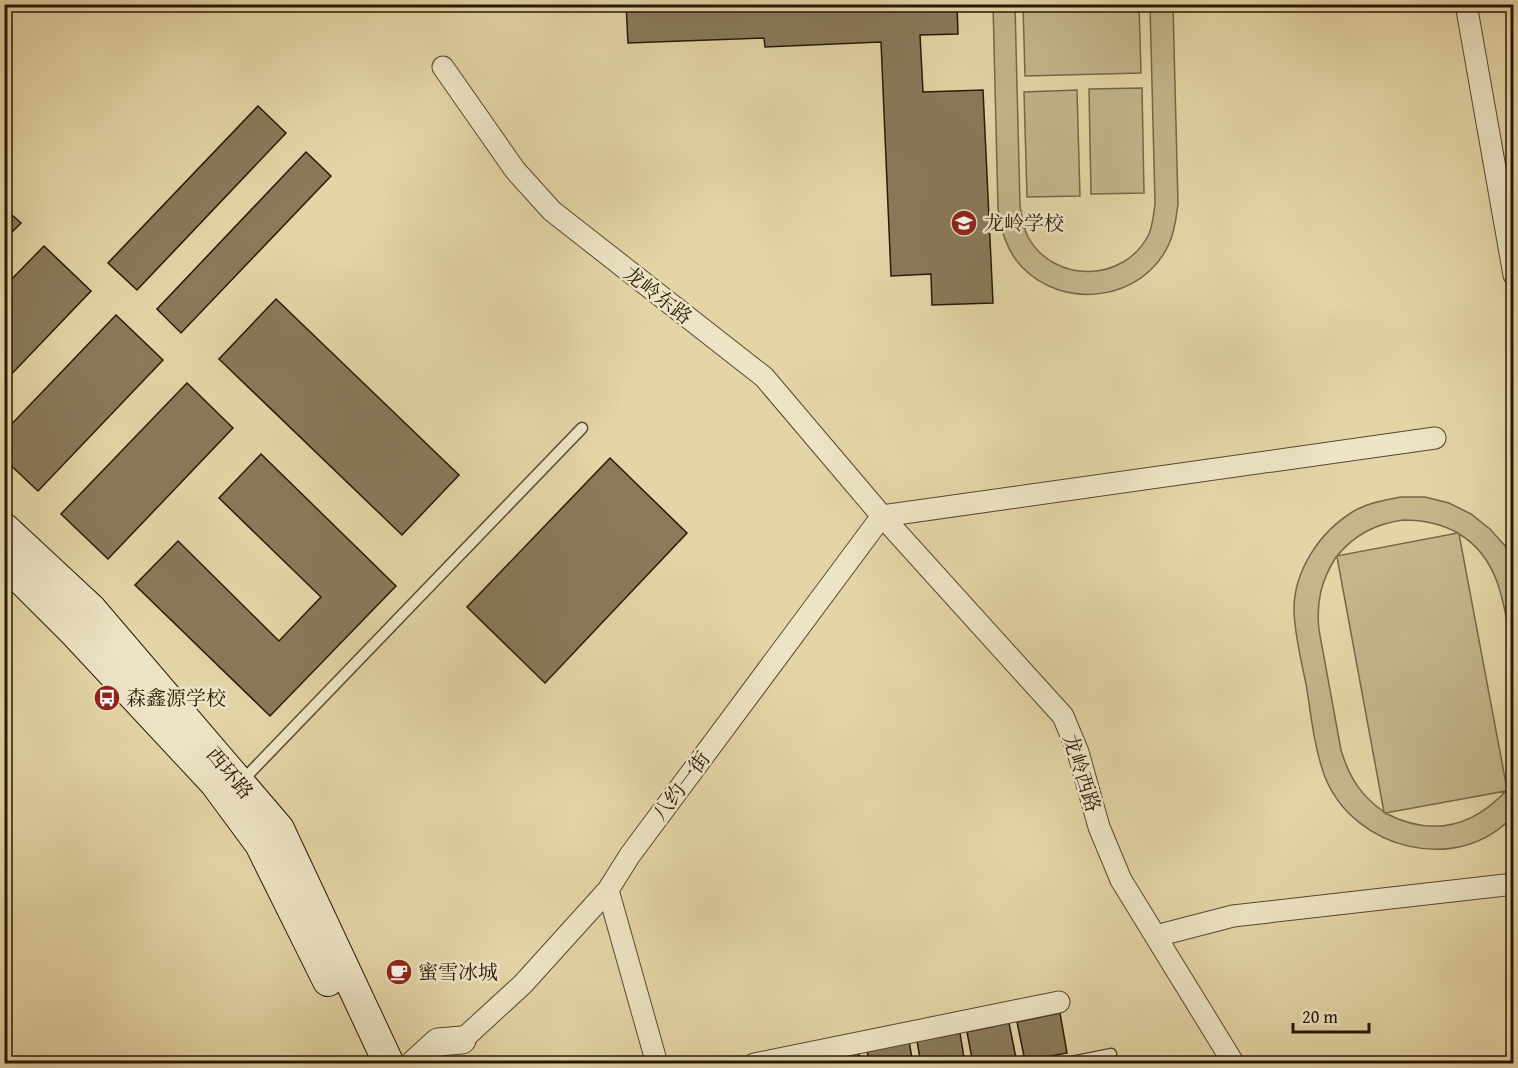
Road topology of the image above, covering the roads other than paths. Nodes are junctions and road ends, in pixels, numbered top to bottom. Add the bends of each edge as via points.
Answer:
1 (1466, 4) edge
2 (443, 67) dead end
3 (1514, 275) edge
4 (582, 428) dead end
5 (1435, 438) dead end
6 (882, 516) junction
7 (4, 528) edge
8 (4, 562) edge
9 (240, 784) junction
10 (1514, 884) edge
11 (608, 890) junction
12 (1156, 936) junction
13 (1059, 1002) dead end
14 (456, 1052) edge
15 (1111, 1054) dead end
16 (369, 1064) edge
17 (389, 1064) edge
18 (414, 1064) edge
19 (657, 1064) edge
20 (754, 1064) edge
21 (1061, 1064) edge
22 (1234, 1064) edge

1 - 3 street
2 - 6 street, 龙岭东路 via 515,170 552,211 764,377
4 - 9 lane
5 - 6 street
6 - 11 street, 八约一街
6 - 12 street, 龙岭西路 via 1063,716 1078,752 1099,827 1121,880
7 - 9 main road, 西环路 via 91,609
8 - 16 main road, 西环路 via 215,783 254,835
9 - 17 main road, 西环路 via 279,829
10 - 12 street via 1233,916
11 - 14 street, 八约一街
11 - 19 street
12 - 22 street, 龙岭西路
13 - 20 street
14 - 18 street via 438,1042
15 - 21 lane

